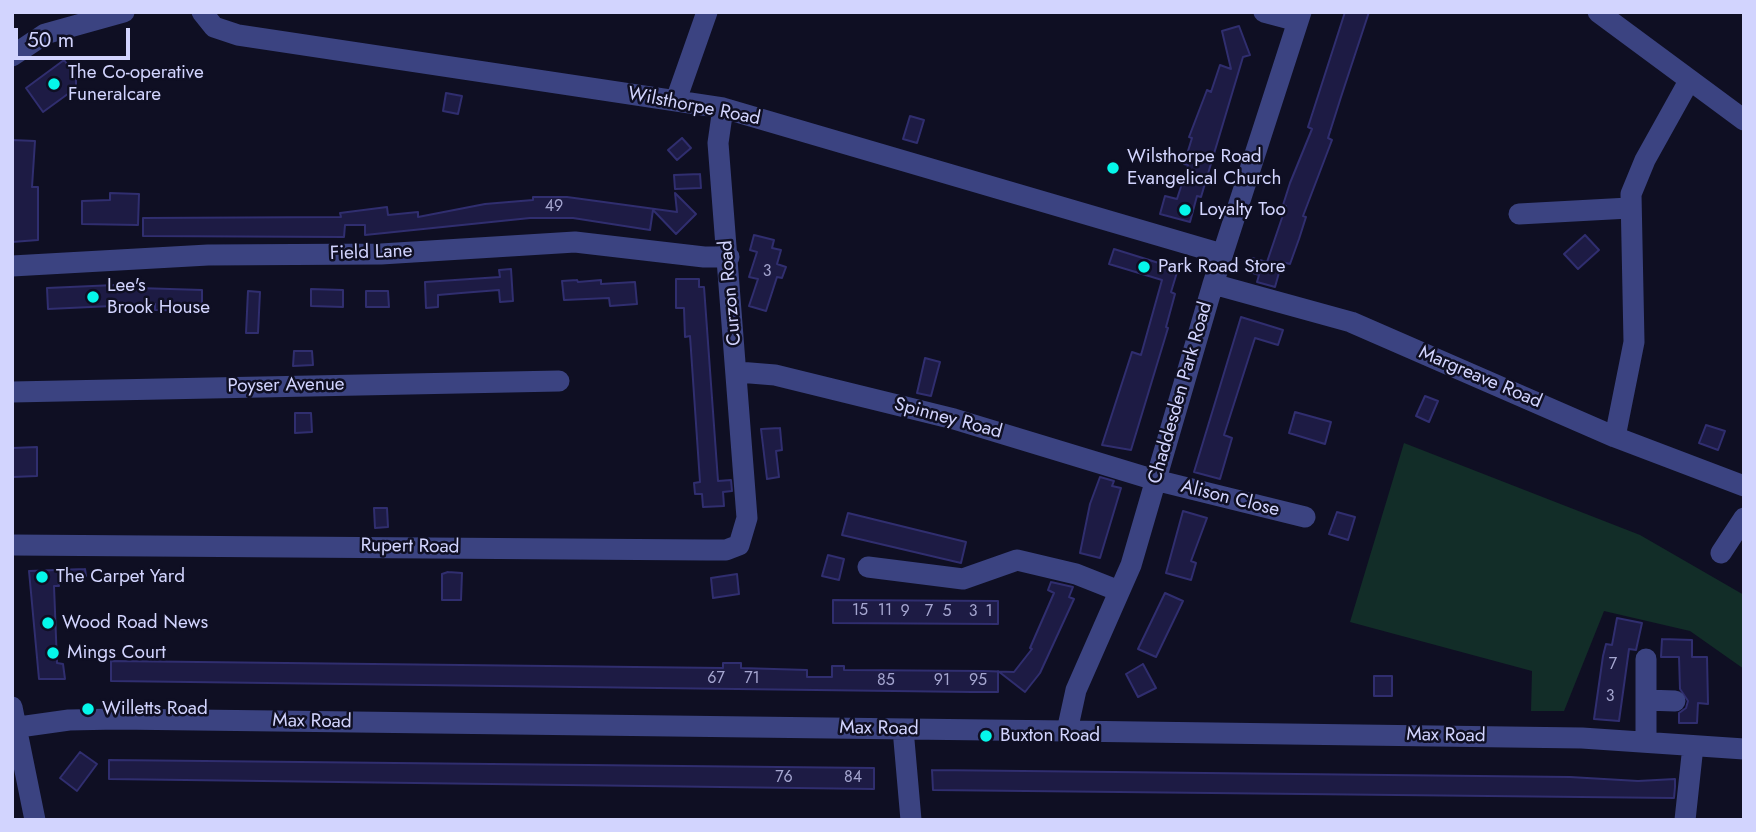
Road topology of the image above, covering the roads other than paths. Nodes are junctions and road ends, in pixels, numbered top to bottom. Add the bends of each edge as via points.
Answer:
1 (124, 12) edge
2 (202, 12) edge
3 (707, 12) edge
4 (1264, 12) edge
5 (1598, 12) edge
6 (1299, 17) edge
7 (15, 47) edge
8 (1689, 81) junction
9 (676, 100) junction
10 (723, 108) junction
11 (1744, 120) edge
12 (1629, 208) junction
13 (1519, 214) dead end
14 (1222, 254) junction
15 (729, 257) junction
16 (12, 266) edge
17 (1213, 284) junction
18 (738, 372) junction
19 (559, 381) dead end
20 (12, 392) edge
21 (1615, 437) junction
22 (744, 478) joint
23 (1155, 480) junction
24 (1744, 486) edge
25 (1306, 517) dead end
26 (1744, 518) edge
27 (12, 545) edge
28 (1721, 553) dead end
29 (868, 567) dead end
30 (1119, 591) junction
31 (1646, 659) dead end
32 (1646, 700) junction
33 (1675, 701) dead end
34 (13, 721) edge
35 (903, 729) junction
36 (1067, 731) junction
37 (1646, 742) junction
38 (1693, 746) junction
39 (1744, 749) edge
40 (36, 820) edge
41 (911, 820) edge
42 (1685, 820) edge

1 - 7 street
2 - 9 street, Wilsthorpe Road via 214,27 238,35
3 - 9 street
4 - 6 street
5 - 8 street
6 - 14 street, Chaddesden Park Road
8 - 11 street
8 - 12 street via 1636,178
9 - 10 street, Wilsthorpe Road
10 - 14 street, Wilsthorpe Road
10 - 15 street, Curzon Road via 719,143
12 - 13 street
12 - 21 street via 1634,342
14 - 17 street, Chaddesden Park Road
15 - 16 street, Field Lane via 575,242 381,254 208,254
15 - 18 street, Curzon Road
17 - 21 street, Margreave Road via 1351,322
17 - 23 street, Chaddesden Park Road
18 - 22 street, Curzon Road
18 - 23 street, Spinney Road via 775,375 954,419
19 - 20 street, Poyser Avenue
21 - 24 street, Margreave Road
22 - 27 street, Rupert Road via 747,519 739,545 726,550
23 - 25 street, Alison Close
23 - 30 street, Chaddesden Park Road
26 - 28 street
29 - 30 street via 963,579 1017,559
30 - 36 street, Chaddesden Park Road via 1076,690
31 - 32 street
32 - 33 street
32 - 37 street
34 - 35 street, Max Road
34 - 40 street
35 - 36 street, Max Road
35 - 41 street
36 - 37 street, Max Road
37 - 38 street, Max Road
38 - 39 street, Max Road
38 - 42 street

